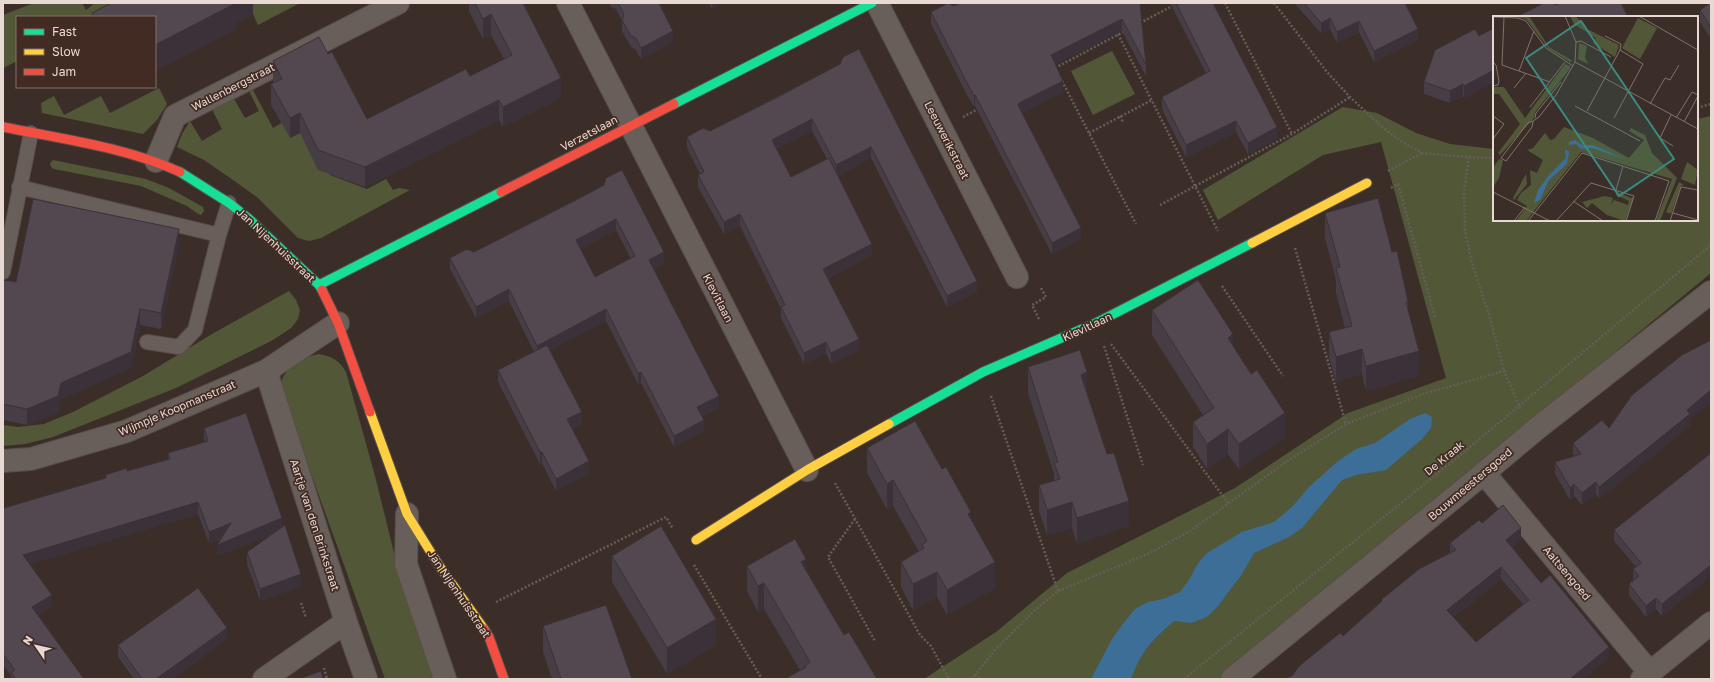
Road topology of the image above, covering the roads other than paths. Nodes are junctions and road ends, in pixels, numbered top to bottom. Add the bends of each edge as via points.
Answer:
1 (398, 3) edge
2 (568, 3) edge
3 (872, 3) edge
4 (877, 3) edge
5 (629, 125) junction
6 (3, 127) edge
7 (31, 133) junction
8 (156, 161) junction
9 (1367, 183) road end
10 (19, 187) junction
11 (229, 203) junction
12 (219, 235) junction
13 (3, 272) edge
14 (1017, 277) dead end
15 (319, 284) junction
16 (1711, 292) edge
17 (338, 323) junction
18 (147, 342) dead end
19 (266, 371) junction
20 (3, 461) edge
21 (815, 466) junction
22 (1484, 474) junction
23 (407, 514) junction
24 (696, 540) road end
25 (346, 622) junction
26 (1711, 623) edge
27 (1646, 676) edge
28 (264, 679) edge
29 (366, 679) edge
30 (445, 679) edge
31 (504, 679) edge
32 (1232, 679) edge

1 - 8 street, Wallenbergstraat via 175,116
2 - 5 street
3 - 5 street, Verzetslaan
4 - 14 street, Leeuwerikstraat
5 - 15 street, Verzetslaan
5 - 21 street, Kievitlaan
6 - 7 street, Jan Nijenhuisstraat
7 - 8 street, Jan Nijenhuisstraat
7 - 10 lane
8 - 11 street, Jan Nijenhuisstraat via 184,174
9 - 21 street, Kievitlaan via 1096,323 983,372
10 - 12 lane
10 - 13 lane
11 - 12 lane
11 - 15 street, Jan Nijenhuisstraat
12 - 18 lane via 195,330 179,347
15 - 17 street, Jan Nijenhuisstraat
16 - 22 street, Bouwmeestersgoed via 1535,430
17 - 19 street, Wijmpje Koopmanstraat
17 - 23 street, Jan Nijenhuisstraat
19 - 20 street, Wijmpje Koopmanstraat via 127,431 31,459
19 - 25 street, Aartje van den Brinkstraat
21 - 24 street, Kievitlaan
22 - 27 street, Aaltsengoed
22 - 32 street, Bouwmeestersgoed
23 - 30 street, Jan Nijenhuisstraat via 406,564
23 - 31 street, Jan Nijenhuisstraat via 489,637
25 - 28 street
25 - 29 street, Aartje van den Brinkstraat
26 - 27 street, Aaltsengoed

